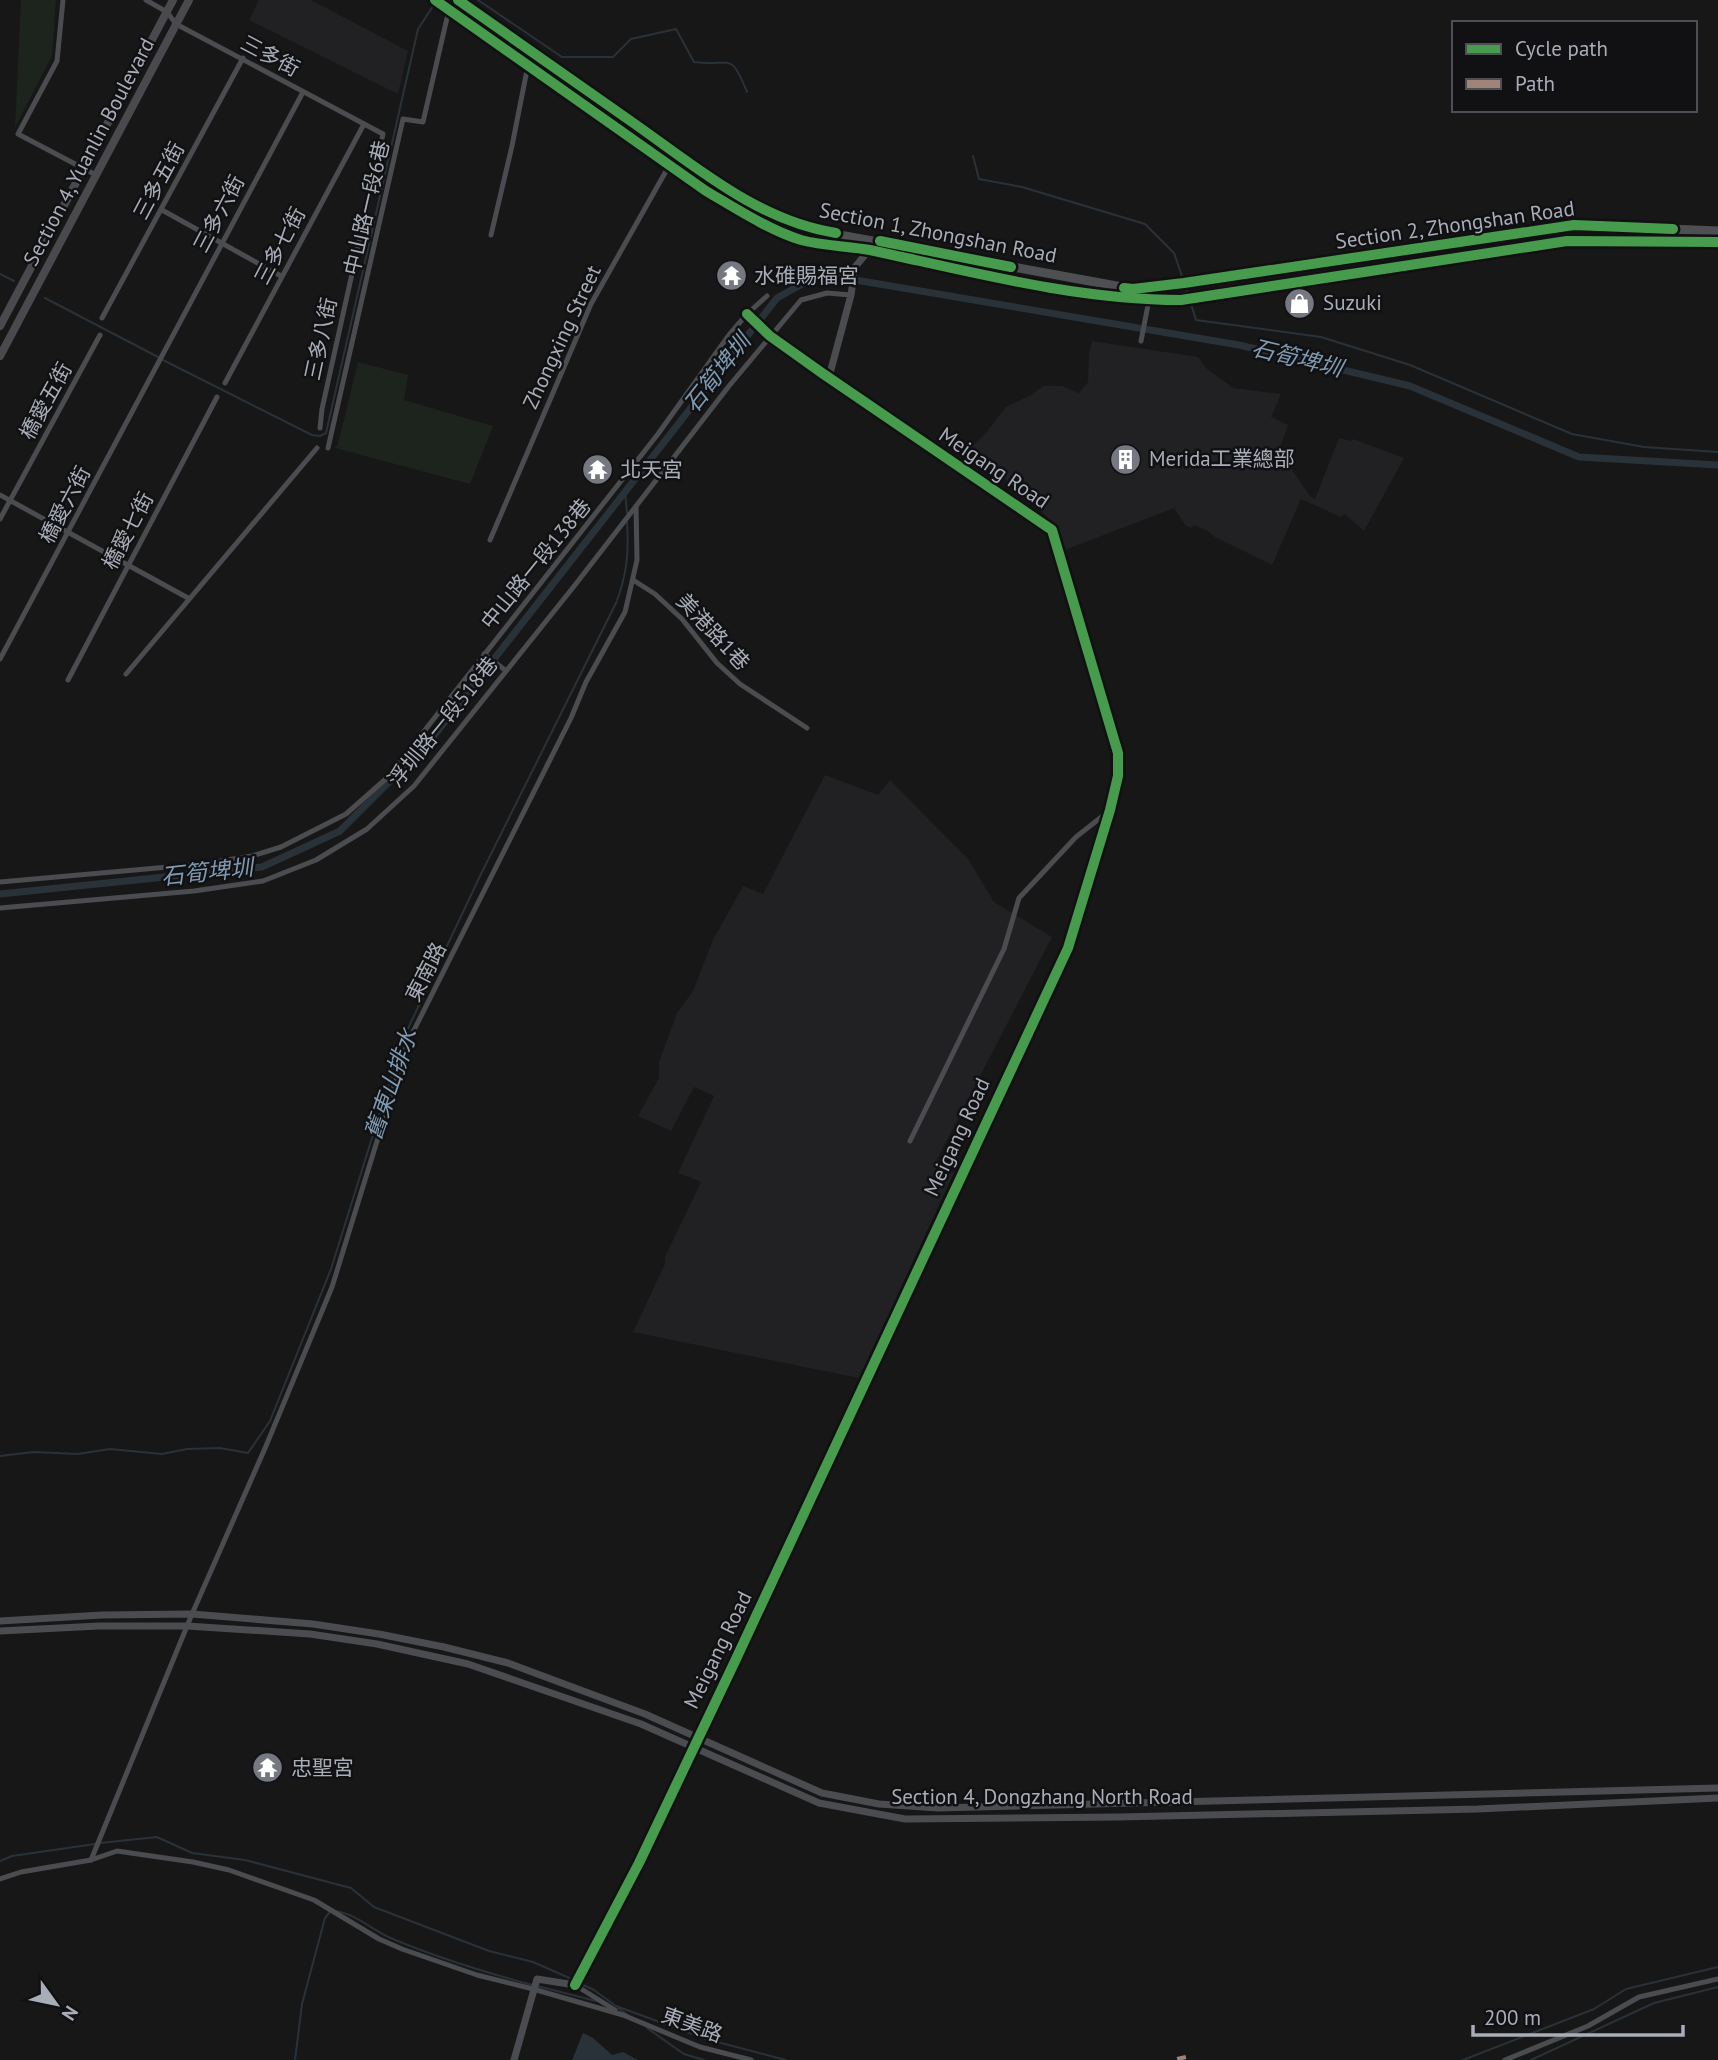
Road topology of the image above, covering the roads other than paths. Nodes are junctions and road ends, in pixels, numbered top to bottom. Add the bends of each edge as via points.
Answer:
1 (63, 0) edge
2 (146, 0) edge
3 (173, 0) edge
4 (189, 0) edge
5 (459, 0) edge
6 (438, 2) edge
7 (167, 12) junction
8 (451, 12) junction
9 (176, 24) junction
10 (243, 58) junction
11 (527, 65) junction
12 (303, 92) junction
13 (364, 124) junction
14 (383, 134) joint
15 (678, 155) junction
16 (670, 164) junction
17 (84, 167) junction
18 (96, 175) junction
19 (162, 209) junction
20 (1718, 231) edge
21 (491, 235) dead end
22 (221, 242) junction
23 (887, 242) junction
24 (1718, 242) edge
25 (867, 250) junction
26 (281, 276) junction
27 (1184, 284) joint
28 (851, 291) junction
29 (767, 296) dead end
30 (1149, 300) junction
31 (1181, 300) joint
32 (747, 314) junction
33 (102, 318) dead end
34 (0, 326) edge
35 (100, 335) dead end
36 (770, 336) junction
37 (1142, 341) dead end
38 (1, 354) edge
39 (156, 365) joint
40 (829, 377) junction
41 (225, 383) dead end
42 (217, 397) dead end
43 (320, 428) dead end
44 (328, 447) dead end
45 (317, 448) dead end
46 (0, 495) edge
47 (10, 500) junction
48 (636, 506) junction
49 (0, 519) edge
50 (69, 531) junction
51 (490, 540) dead end
52 (127, 565) junction
53 (633, 580) junction
54 (188, 598) junction
55 (484, 654) junction
56 (0, 659) edge
57 (505, 670) junction
58 (125, 674) dead end
59 (68, 680) dead end
60 (807, 728) dead end
61 (1110, 810) junction
62 (0, 881) edge
63 (0, 908) edge
64 (910, 1141) dead end
65 (192, 1614) junction
66 (0, 1621) edge
67 (187, 1626) junction
68 (0, 1631) edge
69 (698, 1737) junction
70 (693, 1747) junction
71 (1718, 1788) edge
72 (1718, 1798) edge
73 (1179, 1804) junction
74 (1179, 1816) junction
75 (90, 1860) junction
76 (0, 1879) edge
77 (1718, 1979) edge
78 (578, 1982) junction
79 (533, 1989) junction
80 (623, 2015) junction
81 (513, 2060) edge
82 (751, 2060) edge
83 (1505, 2060) edge

1 - 17 street via 57,61 18,134
2 - 7 street, 三多街
3 - 7 main road, Section 4, Yuanlin Boulevard
4 - 9 main road, Section 4, Yuanlin Boulevard
5 - 8 street, 中山路一段6巷
5 - 15 main road, Section 1, Zhongshan Road
6 - 8 main road, Section 1, Zhongshan Road
7 - 9 street, 三多街
7 - 17 main road, Section 4, Yuanlin Boulevard
8 - 11 main road, Section 1, Zhongshan Road
8 - 44 street, 中山路一段6巷 via 423,122 403,119
9 - 10 street, 三多街
9 - 18 main road, Section 4, Yuanlin Boulevard
10 - 12 street, 三多街
10 - 19 street, 三多五街
11 - 16 main road, Section 1, Zhongshan Road
11 - 21 street
12 - 13 street, 三多街
12 - 22 street, 三多六街
13 - 14 street, 三多街
13 - 26 street, 三多七街
14 - 43 street, 三多八街
15 - 16 street, Zhongxing Street
15 - 23 main road, Section 1, Zhongshan Road via 767,212 818,231
16 - 25 main road, Section 1, Zhongshan Road via 742,212 801,240
16 - 51 street, Zhongxing Street via 591,304
17 - 18 street
17 - 34 main road, Section 4, Yuanlin Boulevard
18 - 38 main road, Section 4, Yuanlin Boulevard
19 - 22 street
19 - 33 street, 三多五街
20 - 27 main road, Section 2, Zhongshan Road via 1574,225
22 - 26 street
22 - 39 street, 三多六街
23 - 25 street
23 - 27 main road, Section 1, Zhongshan Road via 1133,289
24 - 31 main road, Section 2, Zhongshan Road via 1567,241
25 - 28 street via 855,267
25 - 30 main road, Section 1, Zhongshan Road via 1059,288
26 - 41 street, 三多七街
28 - 36 street via 801,300
28 - 40 street
29 - 32 street, 中山路一段138巷
30 - 31 main road, Section 1, Zhongshan Road
30 - 37 street
32 - 36 street
32 - 55 street, 中山路一段138巷 via 659,435
35 - 47 street, 橋愛五街
36 - 40 street
36 - 48 street
39 - 50 street, 橋愛六街
40 - 61 street, Meigang Road via 1052,530 1118,753
42 - 52 street, 橋愛七街
45 - 54 street
46 - 47 street
47 - 49 street, 橋愛五街
47 - 50 street
48 - 53 street
48 - 57 street, 浮圳路一段518巷
50 - 52 street
50 - 56 street, 橋愛六街
52 - 54 street
52 - 59 street, 橋愛七街
53 - 60 street, 美港路1巷 via 681,619 740,684
53 - 65 street, 東南路 via 625,612 407,1044 332,1287
54 - 58 street
55 - 57 street
55 - 62 street, 中山路一段138巷 via 388,777 346,814 281,847 202,864
57 - 63 street, 浮圳路一段518巷 via 404,796 367,829 316,860 263,881 232,886
61 - 64 street via 1076,837 1019,898 1004,949
61 - 69 street, Meigang Road via 1068,948
65 - 66 street, Section 4, Dongzhang North Road
65 - 67 street, 東南路
65 - 69 street, Section 4, Dongzhang North Road via 313,1624 444,1647 508,1663
67 - 68 street, Section 4, Dongzhang North Road
67 - 70 street, Section 4, Dongzhang North Road via 310,1634 468,1664
67 - 75 street, 東南路
69 - 70 street, Meigang Road
69 - 73 street, Section 4, Dongzhang North Road via 822,1793 878,1804 938,1808
70 - 74 street, Section 4, Dongzhang North Road via 819,1803 905,1819
70 - 78 street, Meigang Road
71 - 73 street, Section 4, Dongzhang North Road
72 - 74 street, Section 4, Dongzhang North Road
73 - 74 street
75 - 76 street
75 - 79 street via 117,1851 229,1870 314,1900 402,1949
77 - 83 street via 1640,1997 1587,2026
78 - 79 street via 537,1979
78 - 80 street
79 - 80 street
79 - 81 street
80 - 82 street, 東美路 via 700,2047

